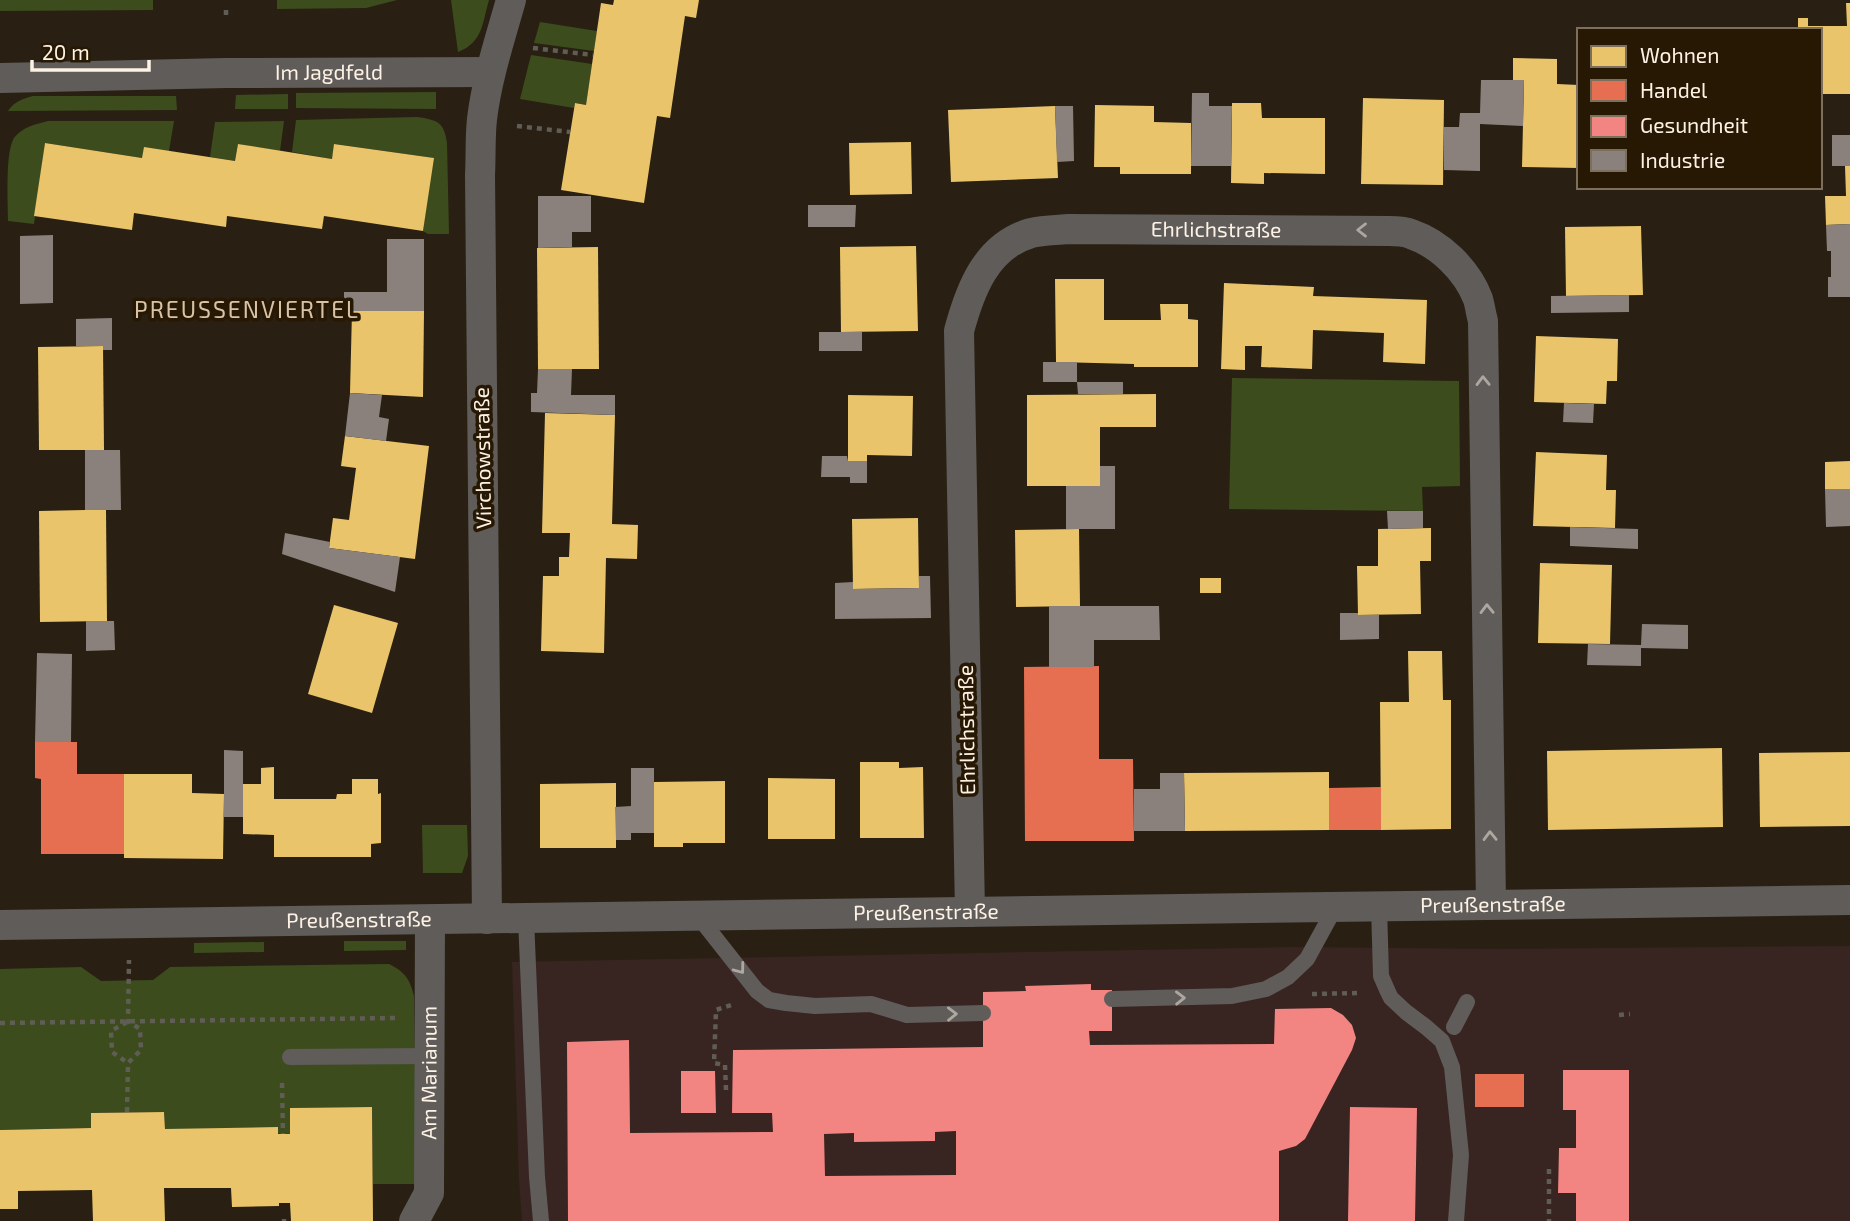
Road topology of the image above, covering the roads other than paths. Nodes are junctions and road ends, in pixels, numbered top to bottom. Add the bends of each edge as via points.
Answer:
1 (511, 0) edge
2 (490, 72) junction
3 (0, 78) edge
4 (1850, 900) edge
5 (1491, 904) junction
6 (1336, 906) junction
7 (1379, 906) junction
8 (970, 912) junction
9 (698, 916) junction
10 (487, 919) junction
11 (526, 919) junction
12 (429, 920) junction
13 (0, 925) edge
14 (1112, 999) dead end
15 (1466, 1002) dead end
16 (983, 1013) dead end
17 (1454, 1027) dead end
18 (429, 1056) junction
19 (290, 1057) dead end
20 (414, 1221) edge
21 (541, 1221) edge
22 (1456, 1221) edge

1 - 2 street, Virchowstraße
2 - 3 street, Im Jagdfeld
2 - 10 street, Virchowstraße via 480,175
4 - 5 street, Preußenstraße
5 - 7 street, Preußenstraße
5 -> 8 street, Ehrlichstraße via 1483,321 1469,282 1427,241 1389,230 1069,229 1032,233 997,252 967,300 960,331
6 - 7 street, Preußenstraße
6 - 8 street, Preußenstraße
14 -> 6 lane via 1232,996 1266,989 1307,959
7 - 22 lane via 1381,976 1388,992 1442,1041 1452,1067 1461,1155
8 - 9 street, Preußenstraße
9 - 11 street, Preußenstraße
9 -> 16 lane via 769,1000 816,1006 871,1004 907,1015
10 - 11 street, Preußenstraße
10 - 12 street, Preußenstraße
11 - 21 lane
12 - 13 street, Preußenstraße
12 - 18 street, Am Marianum
15 - 17 lane
18 - 19 lane
18 - 20 street, Am Marianum via 429,1193

